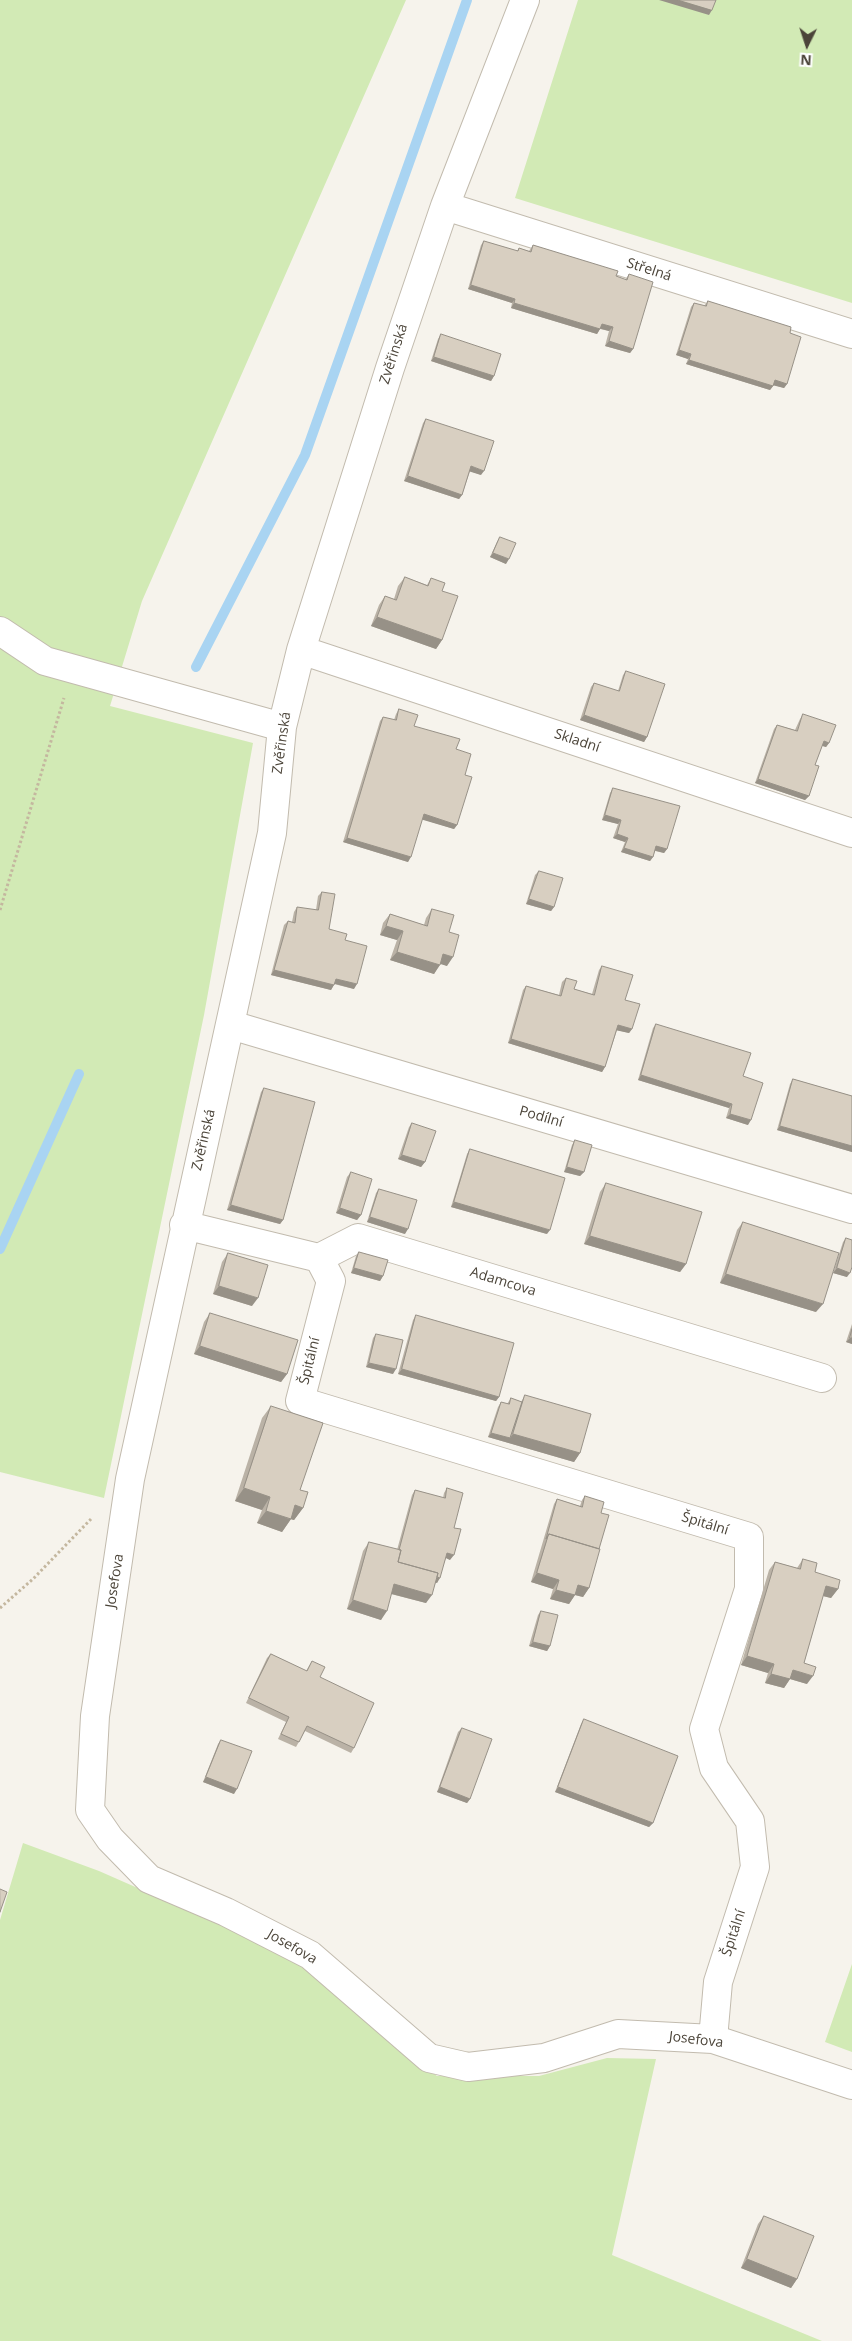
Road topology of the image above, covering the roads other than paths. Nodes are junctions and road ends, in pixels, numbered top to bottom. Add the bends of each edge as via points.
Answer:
1 (525, 0) edge
2 (445, 206) junction
3 (852, 334) edge
4 (0, 631) edge
5 (301, 650) junction
6 (282, 727) junction
7 (852, 833) edge
8 (231, 1025) junction
9 (852, 1209) edge
10 (184, 1225) junction
11 (319, 1258) junction
12 (822, 1378) dead end
13 (130, 1479) joint
14 (713, 2039) junction
15 (852, 2085) edge

1 - 2 street, Zvěřinská
2 - 3 street, Střelná
2 - 5 street, Zvěřinská
4 - 6 street via 45,661
5 - 6 street, Zvěřinská
5 - 7 street, Skladní
6 - 8 street, Zvěřinská via 272,833
8 - 9 street, Podílní
8 - 10 street, Zvěřinská
10 - 11 street
10 - 13 street, Zvěřinská
11 - 12 street, Adamcova via 358,1238
11 - 14 street, Špitální via 331,1281 300,1402 749,1537 749,1589 704,1729 714,1768 750,1821 755,1867 718,1982
13 - 14 street, Josefova via 95,1716 90,1810 110,1839 149,1879 226,1912 310,1955 429,2058 468,2067 544,2058 618,2034
14 - 15 street, Josefova

